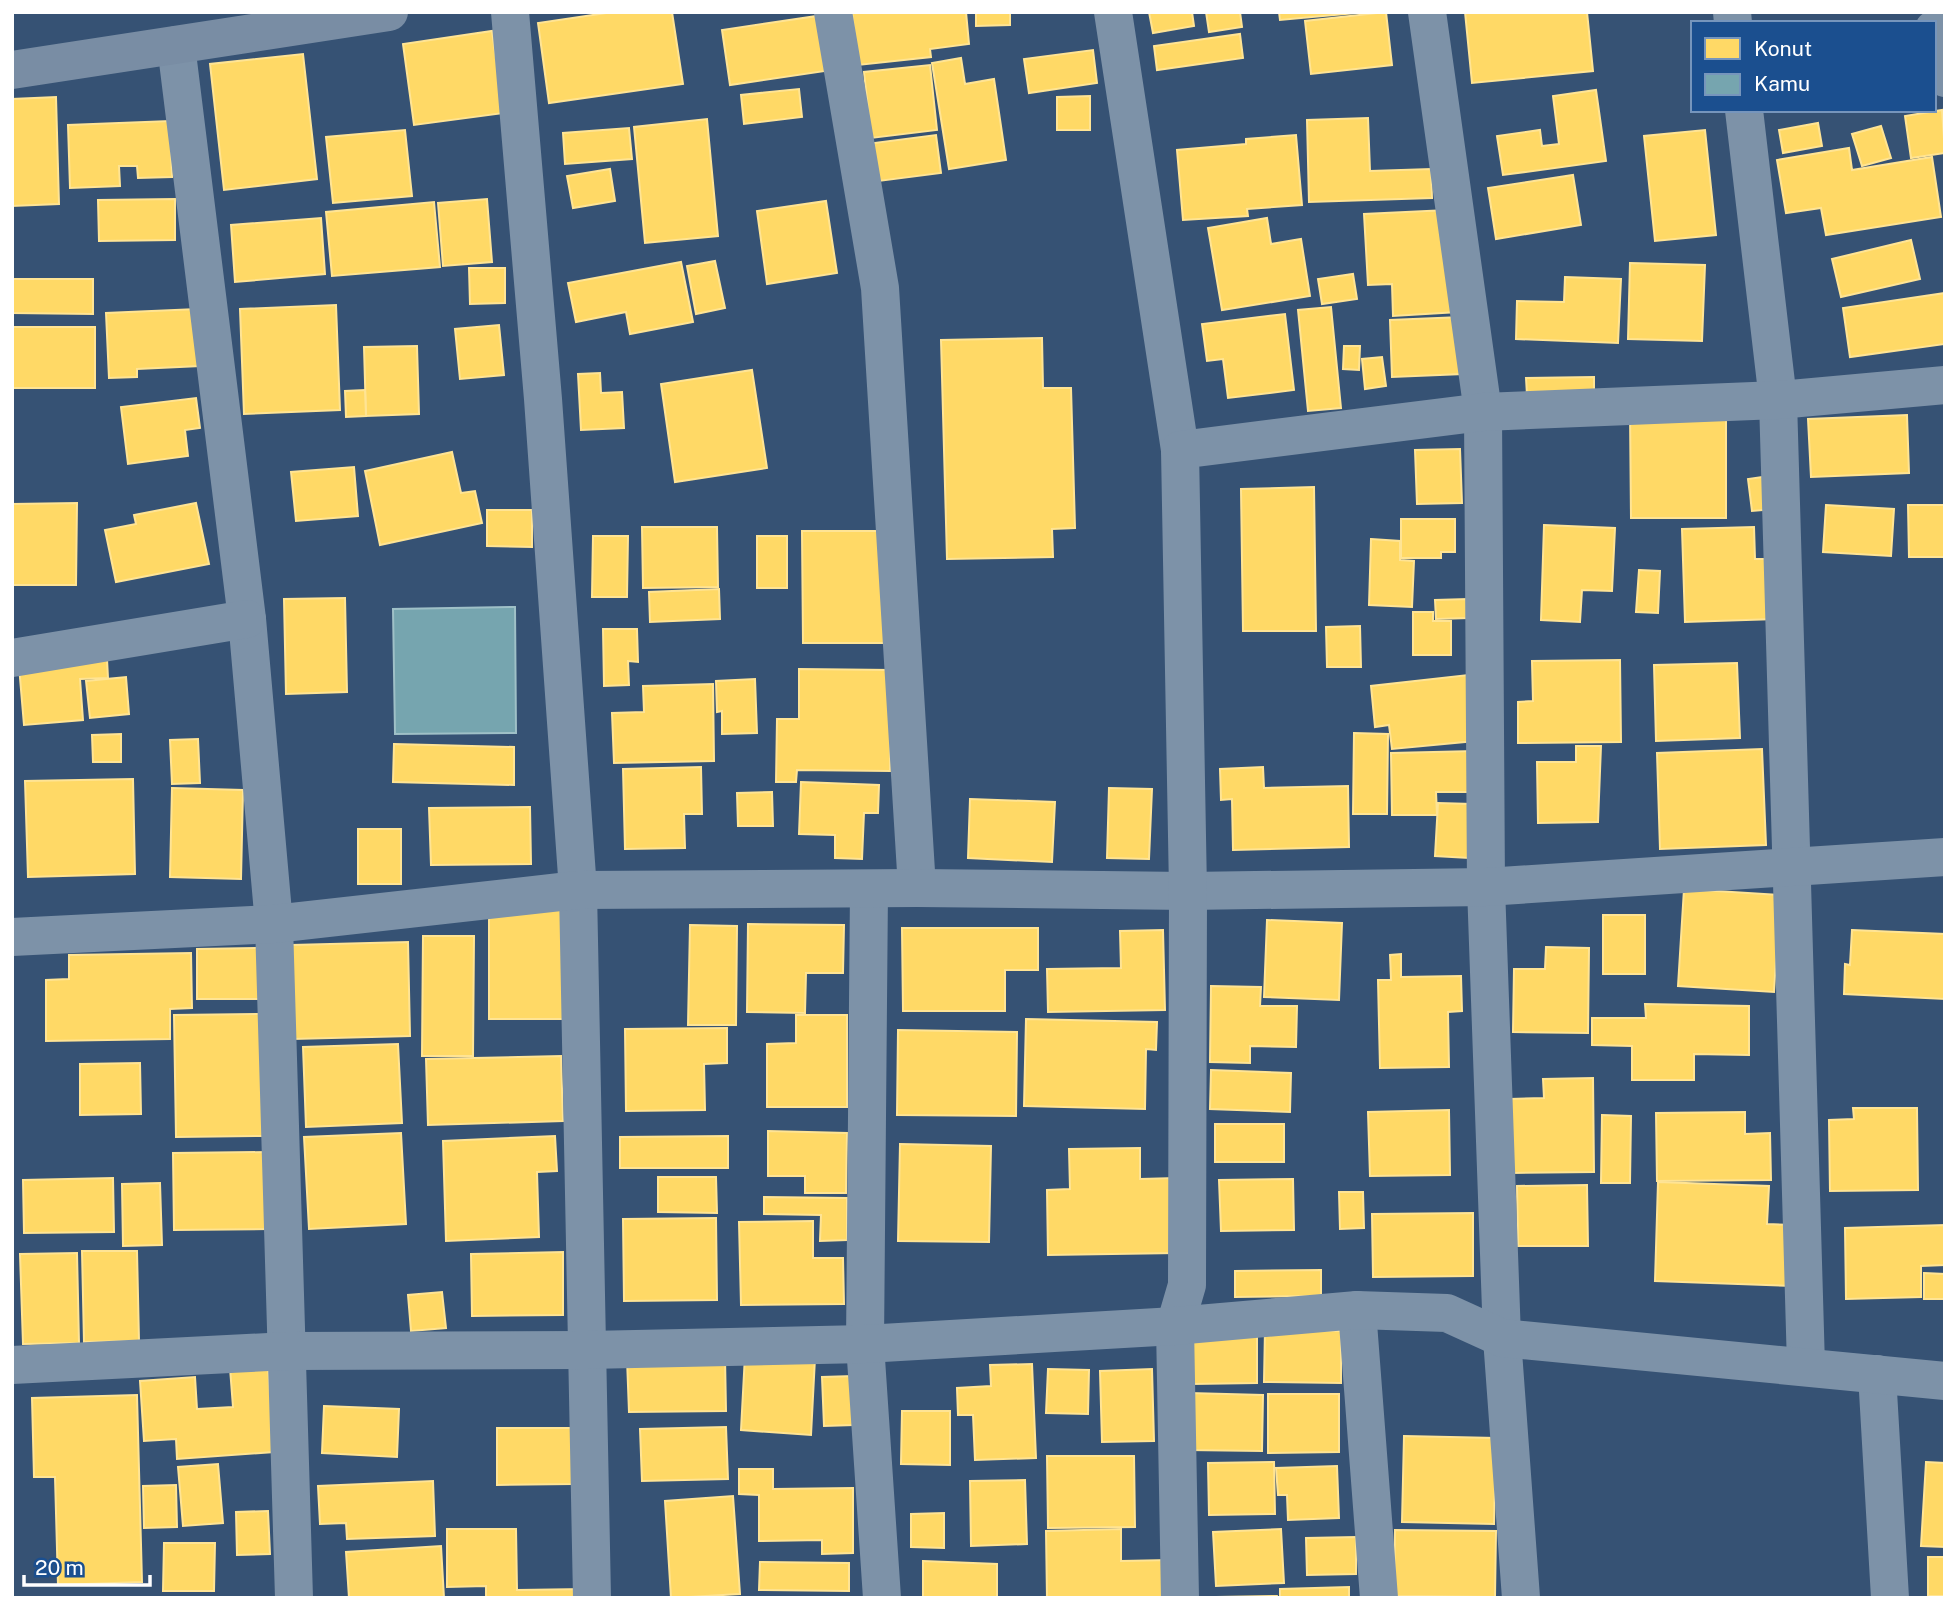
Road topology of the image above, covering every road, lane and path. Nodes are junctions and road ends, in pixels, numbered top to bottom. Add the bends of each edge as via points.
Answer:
1 (389, 12) edge
2 (510, 12) edge
3 (833, 12) edge
4 (1113, 12) edge
5 (1427, 12) edge
6 (1936, 38) edge
7 (176, 45) junction
8 (12, 70) edge
9 (1945, 78) edge
10 (1744, 112) edge
11 (1945, 385) edge
12 (1778, 400) junction
13 (1483, 412) junction
14 (1180, 450) junction
15 (247, 619) junction
16 (12, 658) edge
17 (1945, 857) edge
18 (1793, 865) junction
19 (1486, 887) junction
20 (869, 888) junction
21 (917, 888) junction
22 (578, 891) junction
23 (1188, 891) junction
24 (274, 924) junction
25 (12, 937) edge
26 (1357, 1310) junction
27 (1175, 1326) junction
28 (1503, 1338) junction
29 (865, 1344) junction
30 (588, 1350) junction
31 (288, 1351) junction
32 (12, 1365) edge
33 (1806, 1366) junction
34 (1877, 1374) junction
35 (1945, 1381) edge
36 (294, 1598) edge
37 (593, 1598) edge
38 (882, 1598) edge
39 (1180, 1598) edge
40 (1379, 1598) edge
41 (1521, 1598) edge
42 (1890, 1598) edge

1 - 7 main road
2 - 22 street
3 - 21 street via 880,288
4 - 14 street
5 - 13 street
6 - 9 street
7 - 8 main road
7 - 15 street
10 - 12 street
11 - 12 street
12 - 13 street
12 - 18 street
13 - 14 street
13 - 19 street
14 - 23 street
15 - 16 street
15 - 24 street
17 - 18 street
18 - 19 street
18 - 33 street
19 - 23 street
19 - 28 street
20 - 21 street
20 - 22 street
20 - 29 street
21 - 23 street
22 - 24 street
22 - 30 street
23 - 27 street via 1187,1285
24 - 25 street
24 - 31 street
26 - 27 street
26 - 28 street via 1447,1313
26 - 40 street
27 - 29 street
27 - 39 street
28 - 33 street
28 - 41 street
29 - 30 street
29 - 38 street
30 - 31 street
30 - 37 street
31 - 32 street
31 - 36 street
33 - 34 street
34 - 35 street
34 - 42 street

